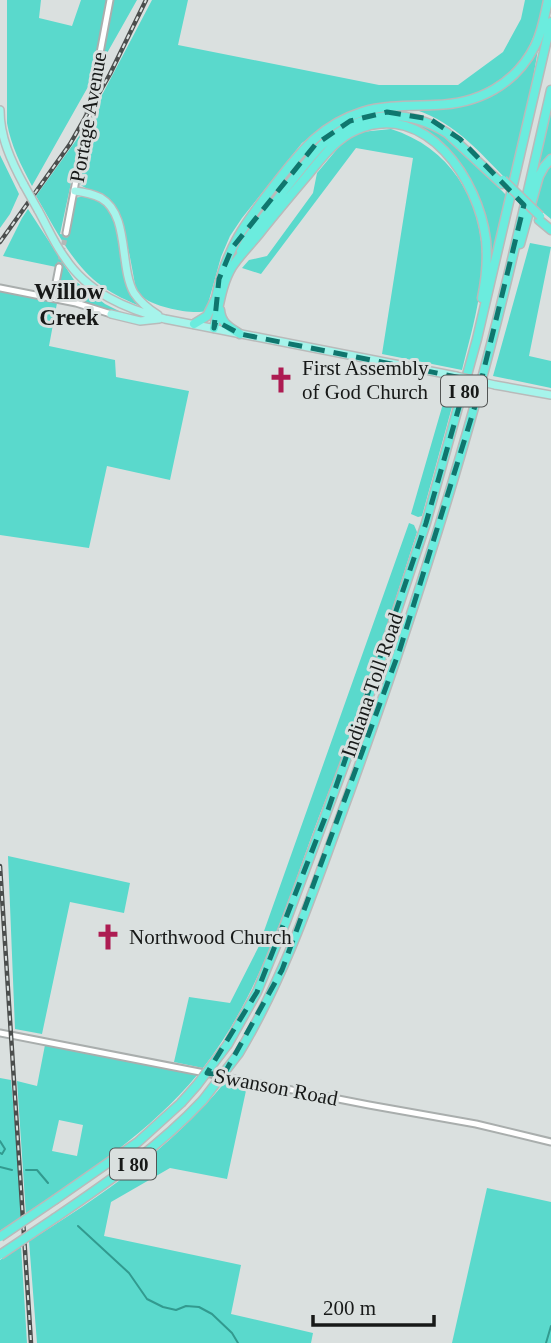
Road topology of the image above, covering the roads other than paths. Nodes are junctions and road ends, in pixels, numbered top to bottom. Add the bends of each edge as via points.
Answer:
1 (110, 0) edge
2 (548, 0) edge
3 (551, 22) edge
4 (551, 90) edge
5 (0, 110) edge
6 (551, 159) edge
7 (502, 182) junction
8 (75, 191) junction
9 (540, 218) junction
10 (551, 225) edge
11 (551, 230) edge
12 (66, 233) tunnel mouth
13 (232, 248) junction
14 (233, 266) junction
15 (59, 267) tunnel mouth
16 (0, 288) edge
17 (53, 298) junction
18 (218, 302) junction
19 (111, 314) joint
20 (165, 319) junction
21 (497, 320) junction
22 (194, 324) junction
23 (214, 328) junction
24 (240, 334) junction
25 (477, 339) junction
26 (551, 394) edge
27 (0, 1032) edge
28 (551, 1142) edge
29 (0, 1237) edge
30 (0, 1255) edge

1 - 8 street, Portage Avenue
2 - 13 highway via 535,46 501,86 473,100 372,109 335,124 301,151
3 - 25 highway, Indiana Toll Road / I 80
4 - 21 highway, Indiana Toll Road / I 80
5 - 20 main road, bridge via 2,136 15,168 66,261 105,296
6 - 21 highway via 539,176
7 - 9 highway, bridge
7 - 13 highway via 440,124 409,113 374,114 350,121 315,145
7 - 14 highway via 447,133 427,122 401,116 364,121 322,145 247,239
8 - 12 street, Portage Avenue
8 - 20 main road via 99,197 115,214 134,293
9 - 10 highway
9 - 11 highway
13 - 18 highway via 222,270
14 - 18 highway
14 - 25 highway via 342,137 377,125 413,128 447,152 468,183 482,221 487,265
15 - 17 street
16 - 17 street
17 - 19 street
18 - 22 highway
18 - 23 highway
18 - 24 highway via 223,322
19 - 20 main road via 140,321
20 - 22 main road
21 - 30 highway, Indiana Toll Road / I 80, bridge via 440,527 400,649 265,1007 239,1053 169,1134
22 - 23 main road
23 - 24 main road
24 - 26 main road, bridge
25 - 29 highway, Indiana Toll Road / I 80, bridge via 426,523 362,716 269,965 245,1015 197,1085 138,1142
27 - 28 street, Swanson Road

